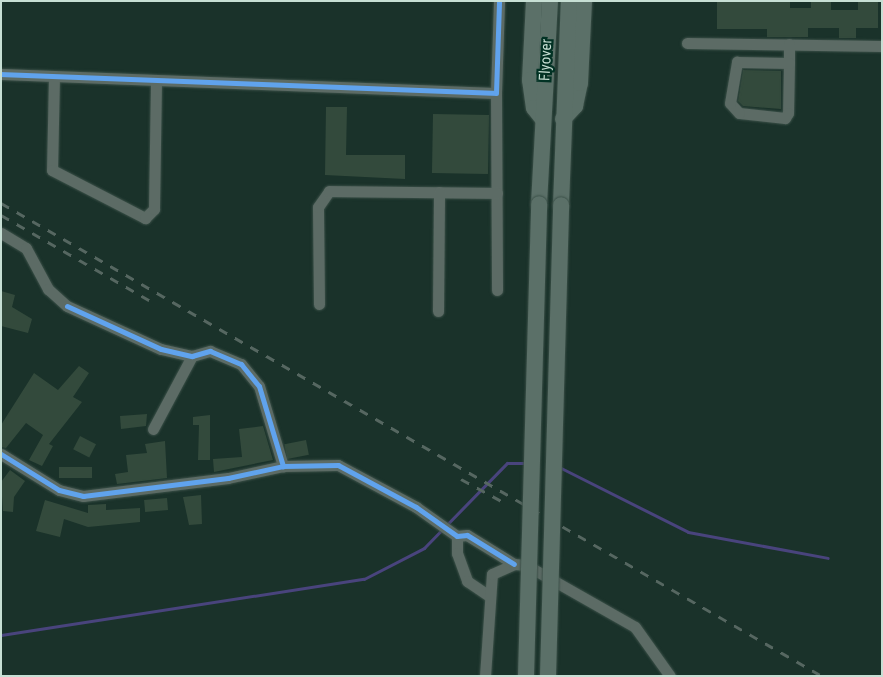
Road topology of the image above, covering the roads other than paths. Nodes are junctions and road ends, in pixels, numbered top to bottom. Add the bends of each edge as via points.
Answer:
1 (499, 1) edge
2 (534, 1) edge
3 (550, 1) edge
4 (569, 1) edge
5 (584, 1) edge
6 (687, 42) dead end
7 (789, 44) junction
8 (882, 46) edge
9 (789, 63) junction
10 (1, 74) edge
11 (54, 76) junction
12 (156, 80) junction
13 (496, 92) junction
14 (563, 119) junction
15 (544, 120) junction
16 (440, 192) junction
17 (497, 193) junction
18 (1, 233) edge
19 (497, 290) dead end
20 (319, 304) dead end
21 (438, 311) dead end
22 (192, 356) junction
23 (153, 429) dead end
24 (1, 454) edge
25 (283, 466) junction
26 (455, 534) junction
27 (514, 564) junction
28 (488, 596) junction
29 (485, 676) edge
30 (526, 676) edge
31 (548, 676) edge
32 (670, 676) edge

1 - 13 street
2 - 15 highway via 530,80 534,108
3 - 15 highway, Flyover
4 - 14 highway, Flyover
5 - 14 highway via 580,83 575,106
6 - 7 street
7 - 8 street
7 - 9 street
9 - 9 street via 785,118 739,113 730,103 733,65
10 - 11 street
11 - 12 street
11 - 12 street via 52,170 145,218 154,209
12 - 13 street
13 - 17 street
14 - 31 highway, Flyover, bridge
15 - 30 highway, Flyover, bridge
16 - 17 street
16 - 20 street via 329,191 318,207
16 - 21 street
17 - 19 street
18 - 22 street via 26,248 57,300 162,349
22 - 23 street
22 - 25 street via 210,351 241,364 259,386
24 - 25 street via 59,490 83,496 228,478
25 - 26 street via 338,465 416,507
26 - 27 street via 467,536
26 - 28 street via 457,553 467,581
27 - 28 street via 492,574
27 - 32 street via 526,564 635,627 662,659
28 - 29 street

